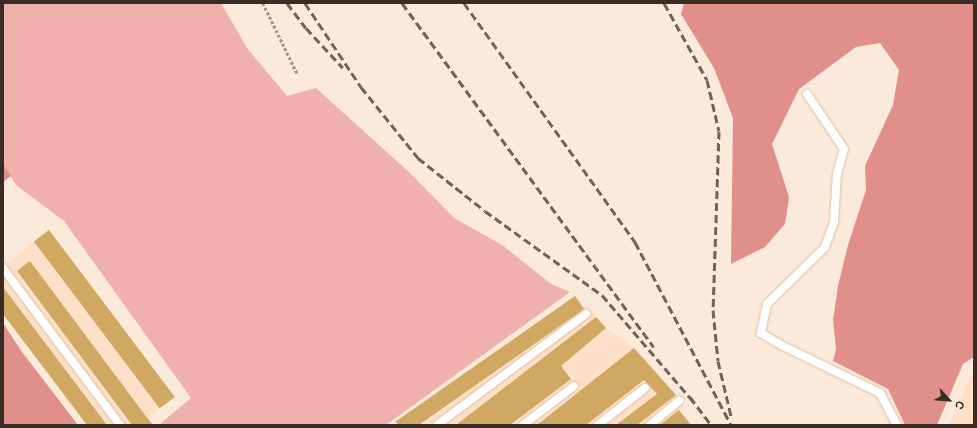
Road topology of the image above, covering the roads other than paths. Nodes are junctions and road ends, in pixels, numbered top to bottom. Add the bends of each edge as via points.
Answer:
1 (807, 94) dead end
2 (3, 268) edge
3 (586, 314) dead end
4 (574, 386) dead end
5 (645, 388) dead end
6 (679, 401) dead end
7 (120, 425) edge
8 (437, 425) edge
9 (523, 425) edge
10 (598, 425) edge
11 (650, 425) edge
12 (897, 425) edge

1 - 12 lane via 844,149 837,173 834,222 825,247 767,304 761,333 880,393
2 - 7 lane
3 - 8 lane
4 - 9 lane
5 - 10 lane
6 - 11 lane

